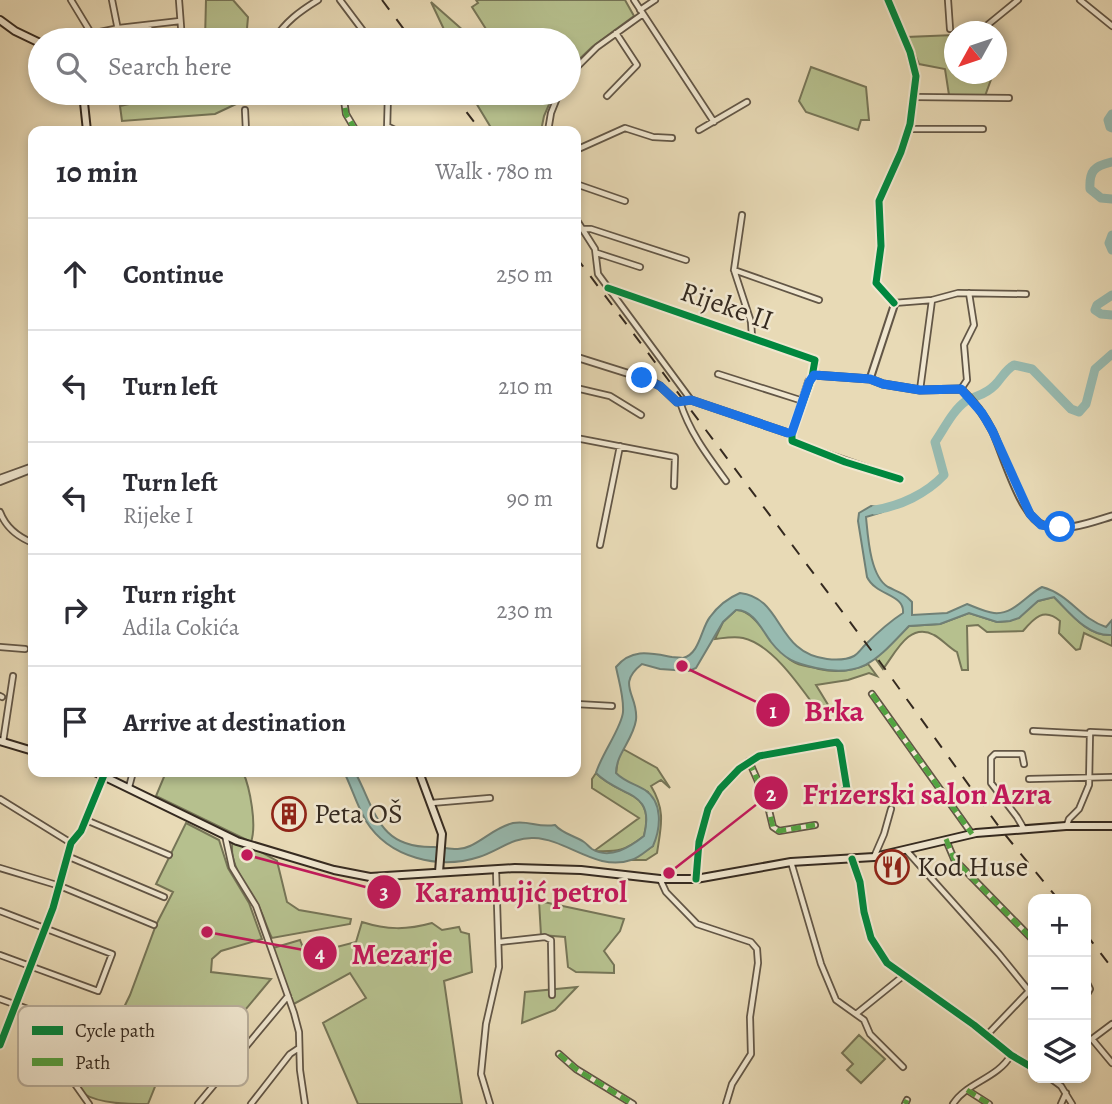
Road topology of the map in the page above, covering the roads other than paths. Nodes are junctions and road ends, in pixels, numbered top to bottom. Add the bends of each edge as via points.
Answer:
1 (71, 0) edge
2 (112, 0) edge
3 (179, 0) edge
4 (318, 0) edge
5 (341, 0) edge
6 (634, 0) edge
7 (655, 0) edge
8 (888, 0) edge
9 (948, 0) edge
10 (1018, 0) edge
11 (1080, 0) edge
12 (641, 12) junction
13 (0, 20) edge
14 (180, 21) junction
15 (949, 21) edge
16 (992, 21) edge
17 (149, 26) joint
18 (1112, 26) edge
19 (88, 28) edge
20 (119, 28) joint
21 (181, 28) edge
22 (283, 28) edge
23 (361, 28) edge
24 (616, 33) junction
25 (28, 37) edge
26 (581, 63) edge
27 (607, 96) dead end
28 (915, 97) junction
29 (1009, 98) dead end
30 (747, 102) dead end
31 (84, 105) edge
32 (345, 105) edge
33 (388, 105) edge
34 (554, 105) edge
35 (245, 110) dead end
36 (714, 122) junction
37 (86, 126) edge
38 (246, 126) edge
39 (353, 126) edge
40 (388, 126) edge
41 (549, 126) edge
42 (908, 129) junction
43 (983, 129) dead end
44 (699, 130) dead end
45 (672, 138) dead end
46 (581, 148) edge
47 (581, 186) edge
48 (625, 201) dead end
49 (741, 215) dead end
50 (581, 226) edge
51 (583, 229) junction
52 (597, 253) junction
53 (686, 260) dead end
54 (640, 267) dead end
55 (734, 270) junction
56 (608, 288) junction
57 (969, 293) junction
58 (1026, 294) dead end
59 (819, 300) dead end
60 (932, 300) junction
61 (894, 303) junction
62 (752, 337) junction
63 (581, 359) edge
64 (718, 374) dead end
65 (812, 377) junction
66 (870, 379) junction
67 (581, 389) edge
68 (920, 390) junction
69 (963, 390) junction
70 (691, 400) junction
71 (803, 401) junction
72 (680, 402) junction
73 (641, 415) dead end
74 (792, 432) junction
75 (581, 439) edge
76 (620, 446) junction
77 (28, 470) edge
78 (900, 479) dead end
79 (0, 480) edge
80 (726, 481) dead end
81 (674, 486) dead end
82 (0, 512) edge
83 (1112, 516) edge
84 (28, 541) edge
85 (600, 545) dead end
86 (0, 648) edge
87 (26, 649) dead end
88 (13, 676) dead end
89 (872, 694) dead end
90 (581, 704) edge
91 (612, 706) dead end
92 (1033, 731) dead end
93 (1112, 733) edge
94 (1090, 734) junction
95 (1, 742) edge
96 (28, 750) edge
97 (749, 761) junction
98 (1024, 764) dead end
99 (1090, 776) junction
100 (103, 777) edge
101 (108, 777) edge
102 (132, 777) edge
103 (421, 777) edge
104 (1112, 777) edge
105 (1029, 779) dead end
106 (129, 787) junction
107 (835, 795) dead end
108 (491, 798) dead end
109 (0, 799) edge
110 (431, 803) junction
111 (891, 809) dead end
112 (86, 820) junction
113 (815, 825) dead end
114 (1066, 826) junction
115 (1112, 827) edge
116 (1024, 829) junction
117 (972, 834) junction
118 (225, 835) junction
119 (946, 839) junction
120 (71, 843) junction
121 (906, 850) junction
122 (169, 855) dead end
123 (67, 856) junction
124 (874, 857) junction
125 (852, 859) junction
126 (791, 863) junction
127 (0, 868) edge
128 (496, 870) junction
129 (439, 872) junction
130 (660, 879) junction
131 (696, 879) junction
132 (60, 886) junction
133 (164, 897) dead end
134 (0, 911) edge
135 (155, 925) dead end
136 (45, 929) junction
137 (1028, 935) edge
138 (499, 942) junction
139 (0, 954) edge
140 (32, 967) junction
141 (903, 976) junction
142 (1028, 990) edge
143 (1028, 992) edge
144 (552, 995) dead end
145 (288, 996) junction
146 (0, 999) edge
147 (16, 1004) junction
148 (18, 1006) edge
149 (21, 1006) edge
150 (856, 1014) junction
151 (1112, 1024) edge
152 (987, 1035) junction
153 (248, 1044) edge
154 (0, 1045) edge
155 (299, 1048) junction
156 (559, 1054) dead end
157 (1010, 1055) junction
158 (1112, 1063) edge
159 (1028, 1065) edge
160 (903, 1067) dead end
161 (1055, 1083) edge
162 (76, 1086) edge
163 (213, 1086) edge
164 (967, 1090) junction
165 (1066, 1093) junction
166 (89, 1104) edge
167 (198, 1104) edge
168 (251, 1104) edge
169 (305, 1104) edge
170 (490, 1104) edge
171 (633, 1104) edge
172 (726, 1104) edge
173 (953, 1104) edge
174 (989, 1104) edge
175 (1061, 1104) edge
176 (1072, 1104) edge

1 - 19 street
2 - 20 street
3 - 14 street
4 - 22 street
5 - 23 street
6 - 12 street
7 - 12 street
8 - 28 street via 914,64
9 - 15 street
10 - 16 street
11 - 18 street
12 - 24 street
12 - 36 street
13 - 25 main road
14 - 17 street
14 - 21 street
17 - 20 street
24 - 26 street
24 - 27 street via 637,65
28 - 29 street
28 - 42 street
30 - 36 street
31 - 37 main road
32 - 39 street
33 - 40 street
34 - 41 street
35 - 38 street
36 - 44 street
42 - 43 street
42 - 61 street via 878,208 881,246 876,283
45 - 46 street via 625,128
47 - 48 street
49 - 55 street
50 - 51 street
51 - 52 street
51 - 53 street
52 - 54 street
52 - 56 street via 596,270
55 - 59 street
55 - 62 street
56 - 62 street, Rijeke II
56 - 70 street
57 - 58 street
57 - 60 street
57 - 69 street via 974,325 964,345 967,380
60 - 61 street
60 - 68 street
61 - 66 street
62 - 65 street, Rijeke II via 815,360
63 - 72 street via 649,380
64 - 71 street
65 - 66 street
65 - 71 street
66 - 68 street
67 - 73 street via 610,396
68 - 69 street
69 - 83 street via 992,430 1037,522 1060,527
70 - 72 street
70 - 74 street
71 - 74 street
72 - 80 street via 694,438
74 - 78 street via 793,442
75 - 76 street
76 - 81 street via 675,457
76 - 85 street
77 - 79 street
82 - 84 street via 17,536
86 - 87 street
88 - 95 street
89 - 117 street
90 - 91 street
92 - 94 street
93 - 94 street
94 - 99 street
95 - 96 main road
97 - 107 street via 837,742 847,789
97 - 113 street via 773,827 779,831
97 - 131 street via 708,808
98 - 116 street via 1022,754 992,756 990,779
99 - 104 street
99 - 105 street
99 - 114 street via 1079,809
100 - 112 street
101 - 106 main road
102 - 106 street
103 - 110 main road
106 - 118 main road
108 - 110 street
109 - 120 street
110 - 129 main road via 442,842
111 - 124 street
112 - 120 street
112 - 122 street
114 - 115 main road
114 - 116 main road
116 - 117 main road
117 - 119 main road
118 - 129 main road via 264,851 356,876
118 - 145 street via 232,867 256,905
119 - 121 main road
119 - 137 street via 954,859
120 - 123 street
121 - 124 main road
121 - 142 street
123 - 132 street
123 - 133 street
124 - 125 main road
125 - 126 main road
125 - 141 street via 870,938 878,953
126 - 131 main road
126 - 150 street via 835,998
127 - 132 street
128 - 129 main road
128 - 130 main road via 561,869
128 - 138 street
130 - 131 main road
130 - 172 street via 666,892 697,924 751,942 757,949 751,1054 732,1084
132 - 135 street
132 - 136 street
134 - 136 street
136 - 140 street
136 - 140 street via 113,954 98,991
138 - 144 street via 551,940
138 - 170 street via 481,1074
139 - 140 street
140 - 147 street
141 - 150 street
141 - 152 street
143 - 152 street
145 - 153 street
145 - 155 street
146 - 147 street
147 - 148 street
147 - 149 street
147 - 154 street
150 - 160 street
151 - 158 street via 1092,1039
152 - 157 street
155 - 168 street
155 - 169 street
156 - 171 street
157 - 159 street
157 - 164 street via 993,1075
161 - 165 street
162 - 166 street
163 - 167 street
164 - 173 street
164 - 174 street
165 - 175 street
165 - 176 street

